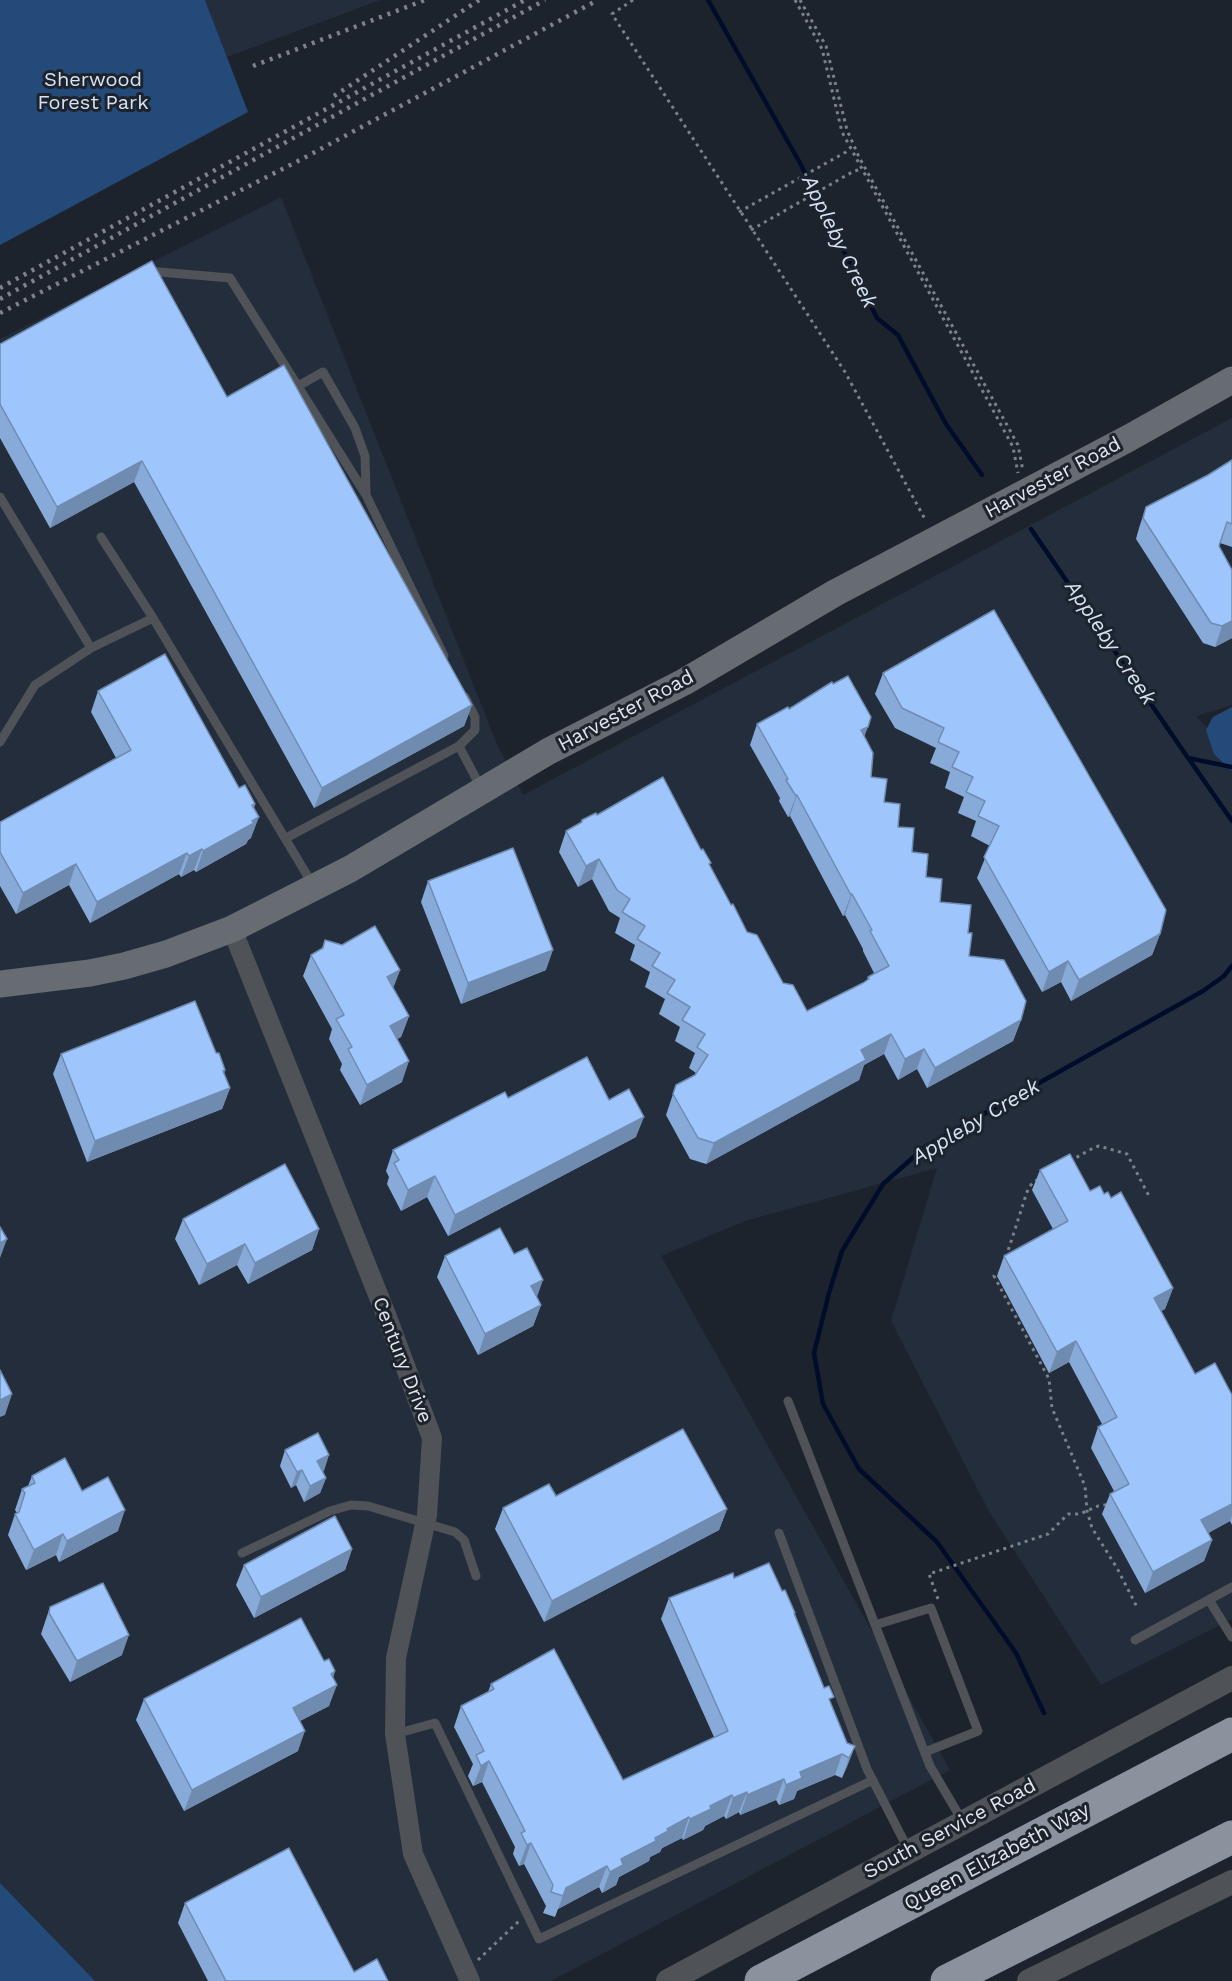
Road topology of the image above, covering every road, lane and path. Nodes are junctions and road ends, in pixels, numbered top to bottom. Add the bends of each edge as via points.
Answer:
1 (795, 0) edge
2 (800, 0) edge
3 (632, 1) edge
4 (851, 147) junction
5 (863, 169) junction
6 (739, 212) junction
7 (751, 230) junction
8 (138, 270) edge
9 (1232, 380) edge
10 (298, 386) junction
11 (1027, 491) junction
12 (366, 495) junction
13 (0, 497) edge
14 (942, 536) junction
15 (100, 537) dead end
16 (153, 618) junction
17 (91, 648) junction
18 (448, 664) edge
19 (459, 685) edge
20 (0, 742) edge
21 (459, 746) junction
22 (483, 790) junction
23 (286, 838) junction
24 (314, 887) junction
25 (232, 929) junction
26 (0, 984) edge
27 (1070, 1161) edge
28 (1042, 1177) edge
29 (1149, 1196) dead end
30 (1006, 1260) edge
31 (1002, 1271) edge
32 (788, 1401) dead end
33 (1113, 1504) edge
34 (1087, 1511) junction
35 (425, 1522) junction
36 (779, 1533) dead end
37 (242, 1553) dead end
38 (476, 1576) dead end
39 (1232, 1587) edge
40 (1209, 1600) junction
41 (940, 1602) dead end
42 (1137, 1607) dead end
43 (875, 1625) junction
44 (1232, 1637) edge
45 (1135, 1640) dead end
46 (1232, 1678) edge
47 (396, 1734) junction
48 (1232, 1734) edge
49 (926, 1752) junction
50 (873, 1780) junction
51 (963, 1822) junction
52 (1232, 1837) edge
53 (909, 1851) junction
54 (1232, 1882) edge
55 (526, 1914) junction
56 (468, 1976) edge
57 (668, 1981) edge
58 (761, 1981) edge
59 (947, 1981) edge
60 (1029, 1981) edge

1 - 4 path via 822,50 842,132
2 - 11 path via 826,46 847,130 1018,445
3 - 6 path via 612,14
4 - 5 path
4 - 6 path
5 - 7 path
5 - 11 path via 1013,447 1017,470
6 - 7 path
7 - 14 path via 845,372 924,519
8 - 10 lane via 230,278
9 - 11 main road, Harvester Road
10 - 12 lane
10 - 12 lane via 323,372 355,428 365,456
11 - 14 main road, Harvester Road
12 - 18 lane
13 - 17 lane
14 - 22 main road, Harvester Road
15 - 16 lane
16 - 17 lane
16 - 23 lane
17 - 20 lane via 35,685
19 - 21 lane via 475,717 476,730
21 - 22 lane
21 - 23 lane
22 - 24 main road, Harvester Road
23 - 24 lane
24 - 25 main road, Harvester Road
25 - 26 main road, Harvester Road via 124,966
25 - 35 street, Century Drive via 432,1438
27 - 29 path via 1100,1146 1127,1154
28 - 30 path via 1027,1192
31 - 34 path via 994,1276 1049,1379 1052,1408 1085,1486
32 - 43 lane
33 - 34 path
34 - 41 path via 1068,1514 1048,1534 929,1574
34 - 42 path via 1092,1528
35 - 37 lane via 351,1505
35 - 38 lane via 455,1532 464,1540
35 - 47 street, Century Drive via 396,1658
36 - 50 lane
39 - 40 lane
40 - 44 lane
40 - 45 lane
43 - 49 lane
43 - 49 lane via 931,1608 978,1731
46 - 51 street, South Service Road
47 - 55 lane via 435,1723
47 - 56 street, Century Drive via 412,1854
48 - 58 highway, Queen Elizabeth Way
49 - 51 lane via 930,1766
50 - 53 lane
50 - 55 lane via 539,1940
51 - 53 street, South Service Road
52 - 59 highway
53 - 57 street, South Service Road
54 - 60 street
55 - 56 path

